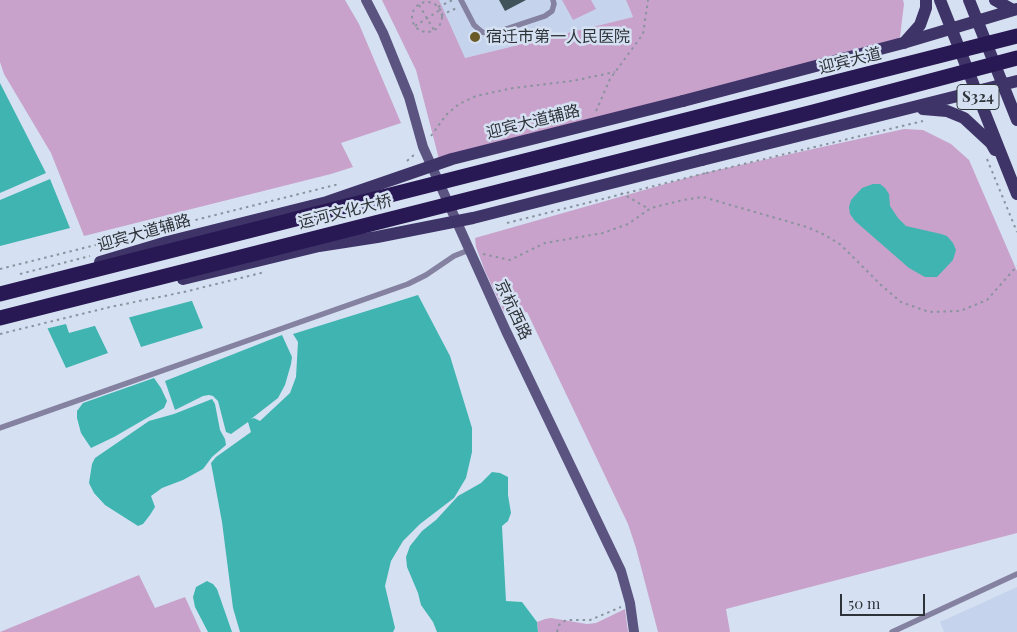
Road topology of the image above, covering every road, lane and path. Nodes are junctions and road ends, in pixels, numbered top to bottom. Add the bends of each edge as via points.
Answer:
1 (366, 0) edge
2 (452, 0) edge
3 (553, 0) edge
4 (926, 0) edge
5 (940, 0) edge
6 (969, 0) edge
7 (995, 0) edge
8 (462, 3) edge
9 (419, 5) junction
10 (438, 8) junction
11 (440, 10) junction
12 (1015, 10) edge
13 (441, 15) junction
14 (427, 18) junction
15 (977, 21) junction
16 (415, 26) junction
17 (951, 29) junction
18 (434, 30) junction
19 (1017, 36) edge
20 (904, 43) junction
21 (1017, 58) edge
22 (615, 72) dead end
23 (1017, 81) edge
24 (1003, 85) junction
25 (976, 91) junction
26 (908, 108) junction
27 (602, 109) dead end
28 (592, 111) dead end
29 (691, 119) joint
30 (929, 120) dead end
31 (1017, 120) edge
32 (422, 147) junction
33 (985, 156) dead end
34 (418, 158) dead end
35 (406, 162) dead end
36 (400, 164) dead end
37 (1009, 175) junction
38 (346, 183) dead end
39 (341, 184) dead end
40 (1017, 194) edge
41 (505, 223) dead end
42 (169, 231) dead end
43 (1017, 232) edge
44 (469, 250) junction
45 (95, 254) dead end
46 (1017, 266) edge
47 (0, 269) edge
48 (264, 273) dead end
49 (12, 276) dead end
50 (62, 278) junction
51 (0, 294) edge
52 (72, 300) junction
53 (0, 318) edge
54 (0, 334) edge
55 (0, 428) edge
56 (1017, 574) edge
57 (630, 603) junction
58 (557, 632) edge
59 (634, 632) edge
60 (892, 632) edge

1 - 32 main road, 京杭西路 via 409,97
2 - 10 path
3 - 8 lane via 552,11 545,16 491,34 474,25
4 - 20 main road via 920,25
5 - 17 main road, S324
6 - 15 main road, S324
7 - 12 main road
8 - 13 path
9 - 10 path via 429,3
9 - 14 path
9 - 16 path via 412,16
10 - 11 path
11 - 13 path
11 - 14 path
12 - 15 main road, 迎宾大道辅路
13 - 18 path via 440,25
14 - 16 path
14 - 18 path
15 - 17 main road, 迎宾大道辅路
15 - 24 main road, S324
16 - 18 path via 423,32
17 - 20 main road, 迎宾大道辅路
17 - 25 main road, S324
19 - 29 highway, 迎宾大道, bridge
20 - 50 main road, 迎宾大道辅路, bridge via 452,160 327,202 90,264
21 - 52 highway, 运河文化大桥, bridge
22 - 32 path via 476,96 446,115
23 - 24 main road
24 - 25 main road
24 - 31 main road, S324
25 - 26 main road
25 - 37 main road, S324
26 - 37 main road via 947,111 964,118 990,142
26 - 52 main road, bridge via 473,218 319,246 135,290
27 - 28 path
29 - 50 highway, 运河文化大桥, bridge
30 - 41 path, bridge
32 - 35 path
32 - 44 main road, 京杭西路
33 - 43 path
34 - 36 path
37 - 40 main road, S324
38 - 42 path
39 - 47 path
44 - 46 path via 510,260 545,244 603,233 628,224 651,208 703,197 808,226 841,245 900,302 929,312 960,311 987,300
44 - 55 lane via 408,284
44 - 57 main road, 京杭西路 via 621,571
45 - 49 path, bridge
48 - 54 path, bridge via 110,306
50 - 51 highway, 运河文化大桥, bridge
52 - 53 highway, 运河文化大桥, bridge
56 - 60 lane
57 - 58 path via 590,620 566,620 559,625
57 - 59 main road, 京杭西路

